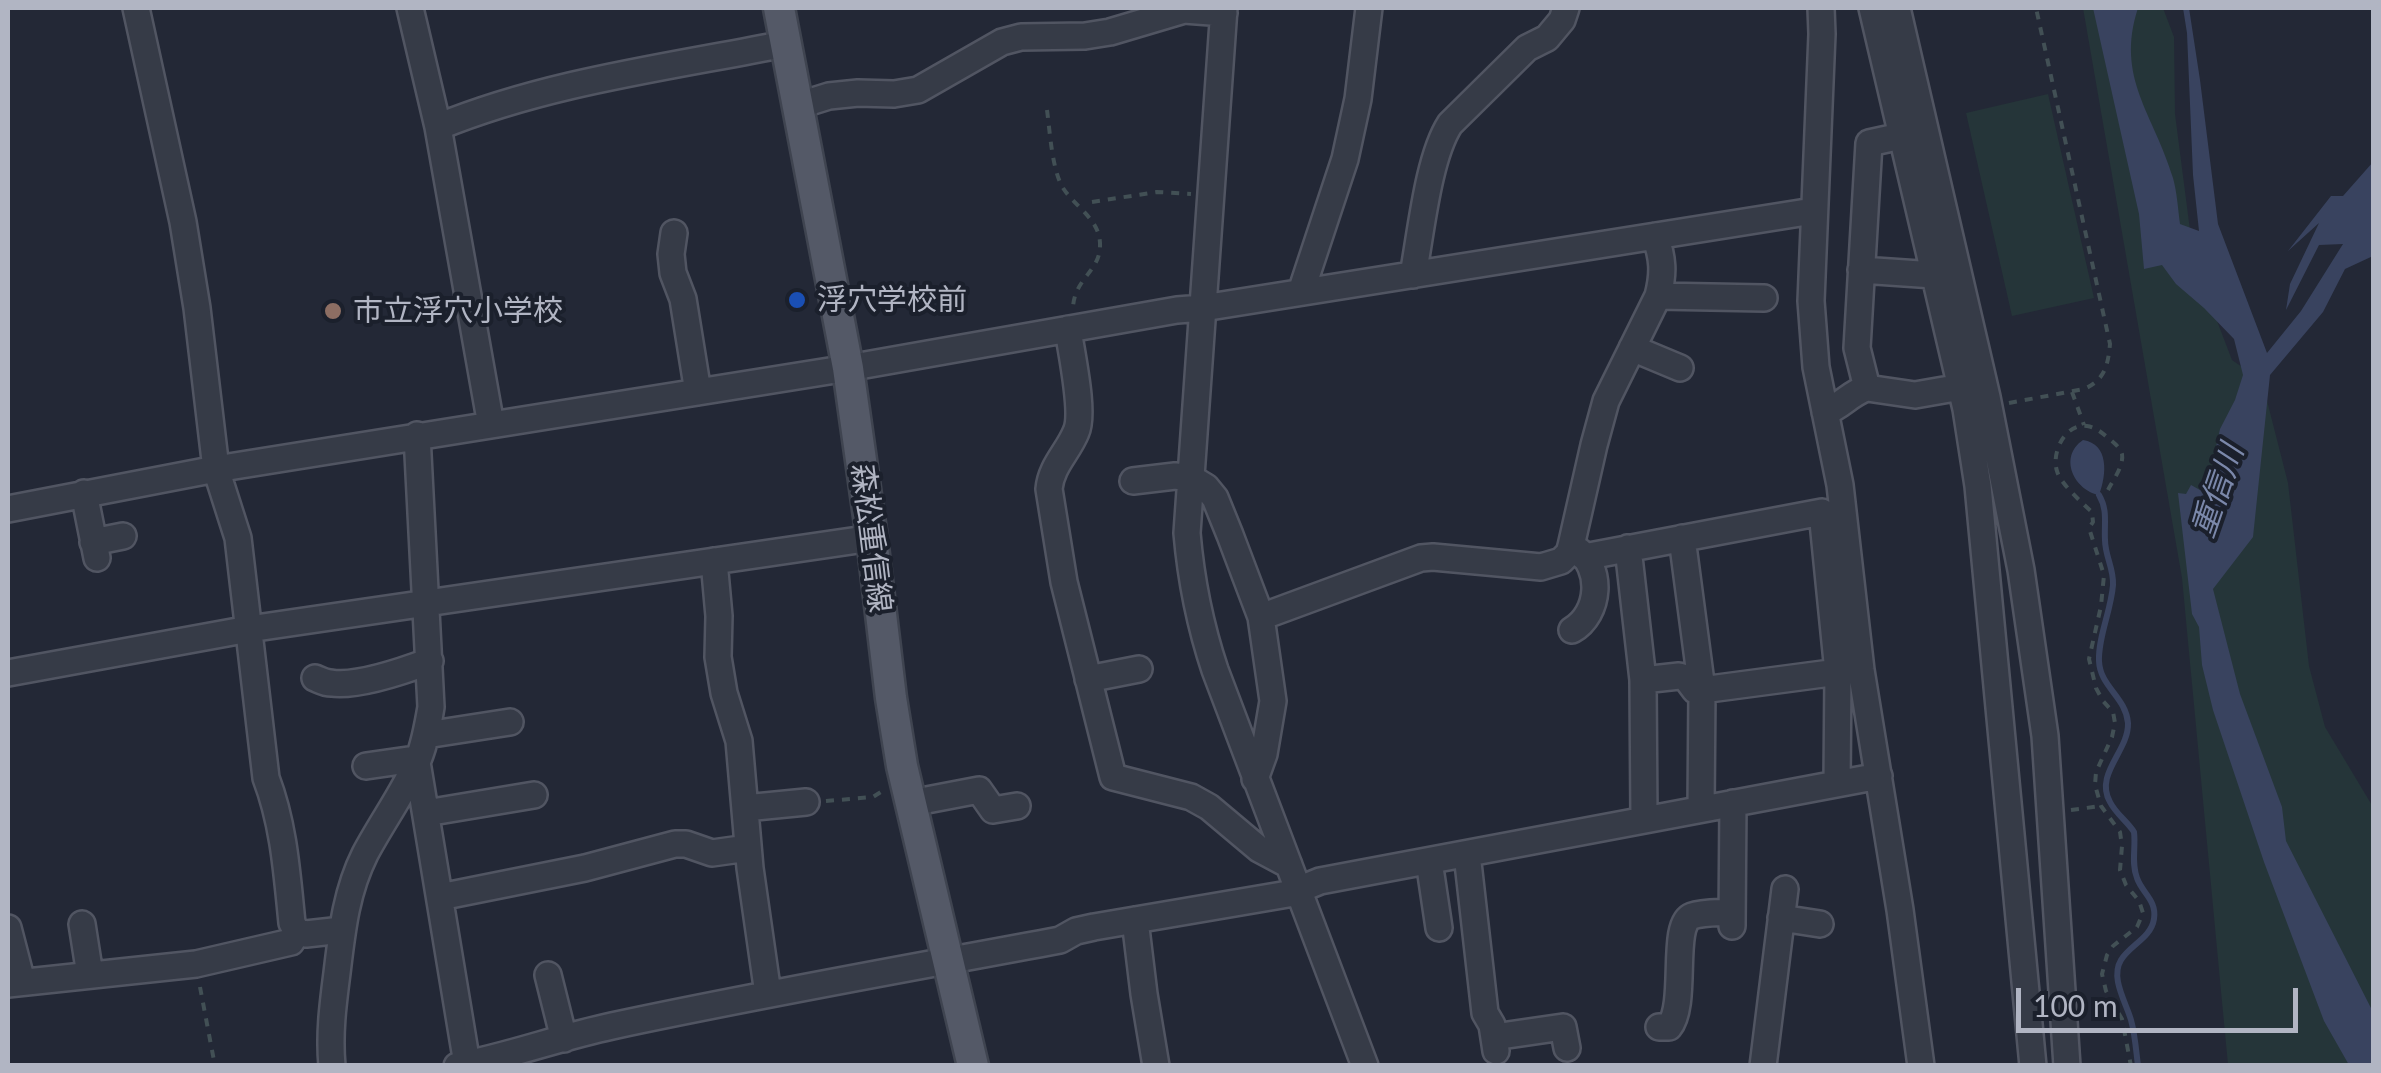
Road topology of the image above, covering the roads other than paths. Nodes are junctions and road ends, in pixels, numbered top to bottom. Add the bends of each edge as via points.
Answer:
1 (136, 8) edge
2 (410, 8) edge
3 (779, 8) edge
4 (1369, 8) edge
5 (1566, 8) edge
6 (1821, 8) edge
7 (1872, 8) edge
8 (1897, 8) edge
9 (1224, 10) edge
10 (786, 44) junction
11 (797, 106) junction
12 (438, 127) junction
13 (1902, 136) junction
14 (1814, 211) junction
15 (674, 233) dead end
16 (1654, 236) junction
17 (1861, 270) junction
18 (1414, 274) junction
19 (1934, 275) junction
20 (1301, 292) junction
21 (1658, 296) junction
22 (1764, 298) dead end
23 (1203, 308) junction
24 (1072, 329) junction
25 (1632, 348) junction
26 (848, 368) junction
27 (1680, 368) dead end
28 (1960, 387) junction
29 (1867, 388) junction
30 (698, 392) junction
31 (1825, 412) junction
32 (491, 424) junction
33 (417, 436) junction
34 (216, 468) junction
35 (1191, 478) junction
36 (1133, 480) dead end
37 (84, 493) junction
38 (8, 509) edge
39 (123, 536) dead end
40 (872, 538) junction
41 (1682, 538) junction
42 (1628, 548) junction
43 (1578, 551) junction
44 (714, 561) junction
45 (427, 603) junction
46 (1260, 616) junction
47 (249, 629) junction
48 (1572, 630) dead end
49 (430, 661) junction
50 (1139, 668) dead end
51 (1838, 672) junction
52 (8, 673) edge
53 (315, 678) dead end
54 (1088, 680) junction
55 (1644, 680) junction
56 (1702, 690) junction
57 (510, 722) dead end
58 (426, 735) junction
59 (417, 762) junction
60 (366, 766) dead end
61 (1879, 776) junction
62 (1256, 779) junction
63 (1837, 784) junction
64 (908, 791) junction
65 (534, 795) dead end
66 (806, 802) road end
67 (1732, 803) junction
68 (1017, 806) dead end
69 (745, 808) junction
70 (1701, 809) junction
71 (426, 813) junction
72 (1644, 820) junction
73 (748, 848) junction
74 (1467, 854) junction
75 (1429, 861) junction
76 (1294, 878) junction
77 (1785, 889) dead end
78 (440, 897) junction
79 (1781, 918) junction
80 (1135, 920) junction
81 (82, 923) dead end
82 (1820, 924) dead end
83 (8, 928) edge
84 (1439, 928) dead end
85 (342, 930) junction
86 (297, 932) junction
87 (948, 961) junction
88 (548, 974) dead end
89 (90, 975) junction
90 (15, 983) edge
91 (768, 994) junction
92 (1659, 1027) dead end
93 (564, 1039) junction
94 (1567, 1048) dead end
95 (538, 1056) edge
96 (475, 1064) edge
97 (332, 1066) edge
98 (973, 1066) edge
99 (1156, 1066) edge
100 (1365, 1066) edge
101 (1763, 1066) edge
102 (1921, 1066) edge
103 (2034, 1066) edge
104 (2066, 1066) edge

1 - 34 street via 183,222
2 - 12 street
3 - 10 main road, 森松重信線
4 - 20 street via 1345,159
5 - 18 street via 1547,38 1527,48 1443,134
6 - 14 street
7 - 13 street
8 - 104 street via 2003,470 2030,625 2052,813
9 - 11 street via 1184,10 1085,36 1021,37 918,90 830,96
9 - 23 street
10 - 11 main road, 森松重信線
10 - 12 street via 542,93
11 - 26 main road, 森松重信線
12 - 32 street
13 - 17 street via 1870,143
13 - 19 street
14 - 16 street
14 - 31 street via 1810,301
15 - 30 street via 670,254
16 - 18 street
16 - 21 street via 1662,258
17 - 19 street
17 - 29 street via 1857,348
18 - 20 street
19 - 28 street
20 - 23 street
21 - 22 street
21 - 25 street
23 - 24 street
23 - 35 street
24 - 26 street
24 - 54 street via 1078,429 1049,489
25 - 27 street
25 - 43 street via 1606,400
26 - 30 street
26 - 40 main road, 森松重信線
28 - 29 street via 1916,395
28 - 103 street via 1978,486
29 - 31 street
30 - 32 street
31 - 61 street
32 - 33 street
33 - 34 street
33 - 45 street
34 - 37 street
34 - 47 street via 238,538
35 - 36 street
35 - 46 street via 1214,498
35 - 62 street via 1188,532 1196,602
37 - 38 street
37 - 39 street via 95,550
40 - 44 street
40 - 64 main road, 森松重信線
41 - 42 street
41 - 51 street via 1822,512
41 - 56 street
42 - 43 street
42 - 55 street
43 - 46 street via 1541,567 1421,558
43 - 48 street via 1590,568 1594,601
44 - 45 street
44 - 69 street via 718,657 739,741
45 - 47 street
45 - 49 street
46 - 62 street via 1273,702
47 - 52 street
47 - 86 street via 266,778
49 - 53 street via 372,679 332,684
49 - 58 street
50 - 54 street
51 - 56 street
51 - 63 street
54 - 76 street via 1113,777 1209,807
55 - 56 street via 1679,676
55 - 72 street
56 - 70 street
57 - 58 street
58 - 59 street
59 - 60 street
59 - 71 street
59 - 85 street via 350,889
61 - 63 street
61 - 102 street
62 - 76 street
63 - 67 street
64 - 68 street via 980,790 994,810
64 - 87 main road, 森松重信線
65 - 71 street
66 - 69 street
67 - 70 street
67 - 92 street via 1732,919 1692,916 1684,922 1678,1009 1669,1027
69 - 73 street
70 - 72 street
71 - 78 street
72 - 74 street
73 - 78 street via 712,854 675,844
73 - 91 street
74 - 75 street
74 - 94 street via 1472,970 1495,1044 1563,1027
75 - 76 street via 1320,881
75 - 84 street
76 - 80 street via 1288,894
76 - 100 street
77 - 79 street
78 - 96 street
79 - 82 street
79 - 101 street
80 - 87 street
80 - 99 street
81 - 89 street
83 - 90 street
85 - 86 street
85 - 97 street
86 - 89 street via 291,942 196,964
87 - 91 street
87 - 98 main road, 森松重信線
88 - 93 street
89 - 90 street
91 - 93 street
93 - 95 street
95 - 96 street

